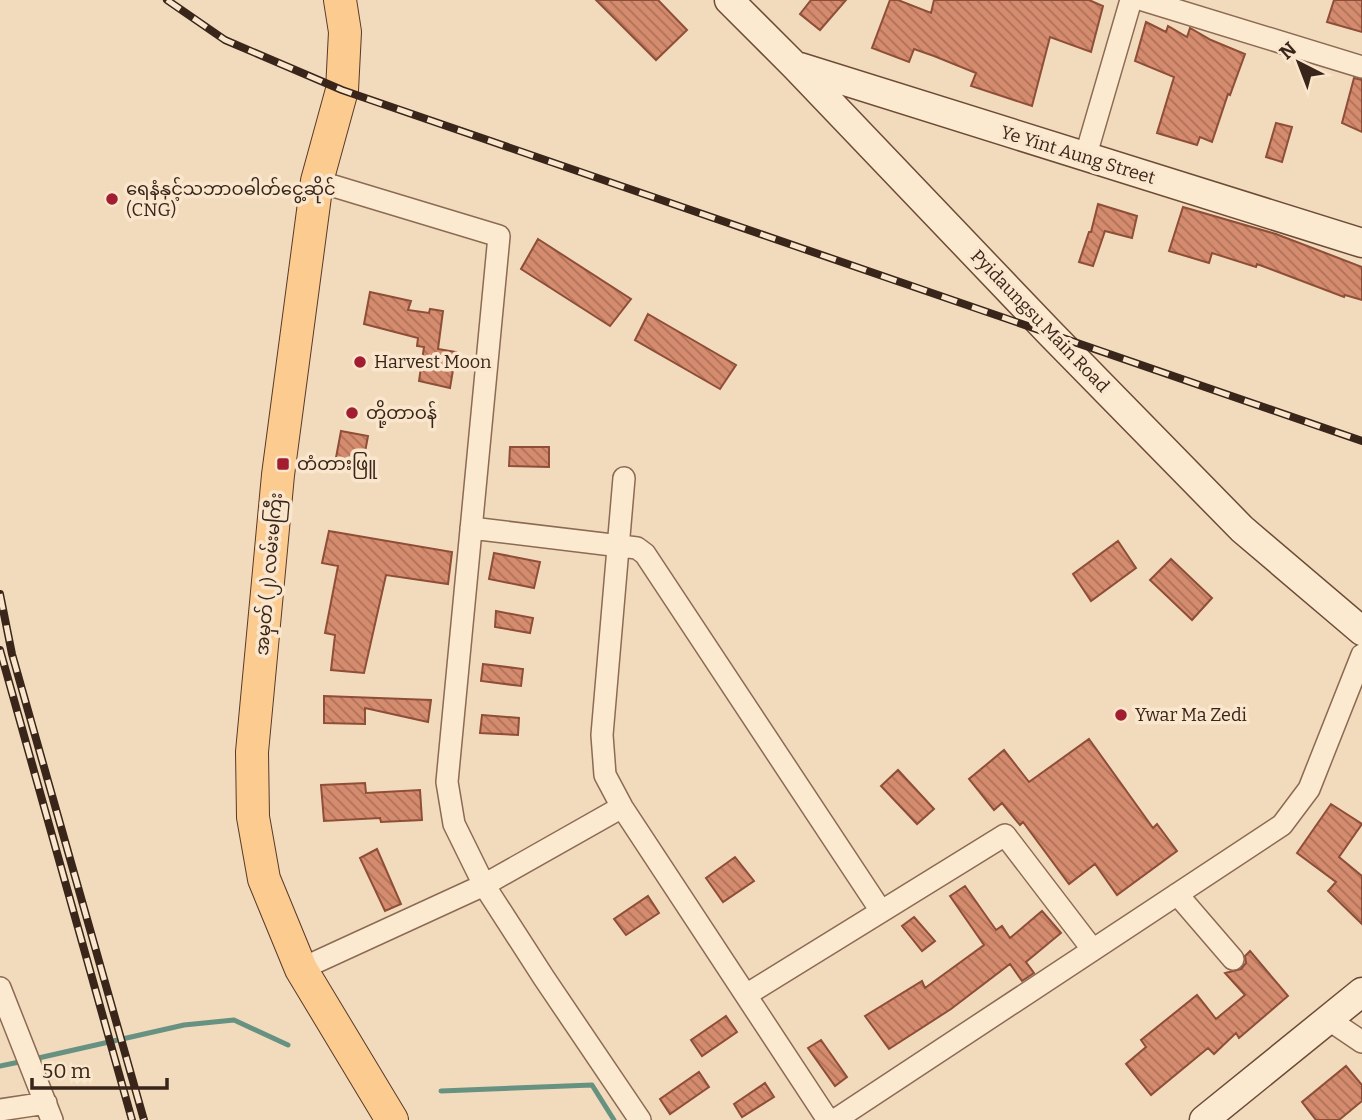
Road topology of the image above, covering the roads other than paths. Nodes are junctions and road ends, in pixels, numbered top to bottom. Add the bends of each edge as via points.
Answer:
1 (340, 0) edge
2 (729, 0) edge
3 (1131, 0) edge
4 (1143, 0) edge
5 (795, 66) junction
6 (1362, 67) edge
7 (1086, 158) junction
8 (317, 181) junction
9 (1362, 243) edge
10 (624, 478) dead end
11 (471, 528) junction
12 (618, 546) junction
13 (1362, 631) edge
14 (1362, 655) edge
15 (622, 807) junction
16 (484, 885) junction
17 (1177, 894) junction
18 (881, 911) junction
19 (1093, 950) junction
20 (1233, 959) dead end
21 (301, 969) junction
22 (1, 992) edge
23 (1362, 992) edge
24 (746, 995) junction
25 (1328, 1019) junction
26 (1362, 1042) edge
27 (0, 1110) edge
28 (49, 1112) edge
29 (391, 1120) edge
30 (640, 1120) edge
31 (828, 1120) edge
32 (835, 1120) edge
33 (1204, 1120) edge

1 - 8 main road, အမှတ် (၂) လမ်းမကြီး via 345,32 342,90
2 - 5 main road, Pyidaungsu Main Road
3 - 7 street
4 - 6 street
5 - 7 main road, Ye Yint Aung Street
5 - 13 main road, Pyidaungsu Main Road via 1242,529
7 - 9 main road, Ye Yint Aung Street
8 - 11 street via 499,236
8 - 21 main road, အမှတ် (၂) လမ်းမကြီး via 278,475 253,752 253,817 264,879
10 - 12 street
11 - 12 street
11 - 16 street via 447,782 454,824
12 - 15 street via 602,735 605,775
12 - 18 street via 645,554
14 - 17 street via 1308,789 1282,825
15 - 16 street
15 - 24 street
16 - 21 street
16 - 30 street
17 - 19 street
17 - 20 street
18 - 19 street via 1005,835
18 - 24 street
19 - 32 street
21 - 29 main road, အမှတ် (၂) လမ်းမကြီး
22 - 28 street
23 - 25 main road
24 - 31 street
25 - 26 street
25 - 33 main road
27 - 28 street

